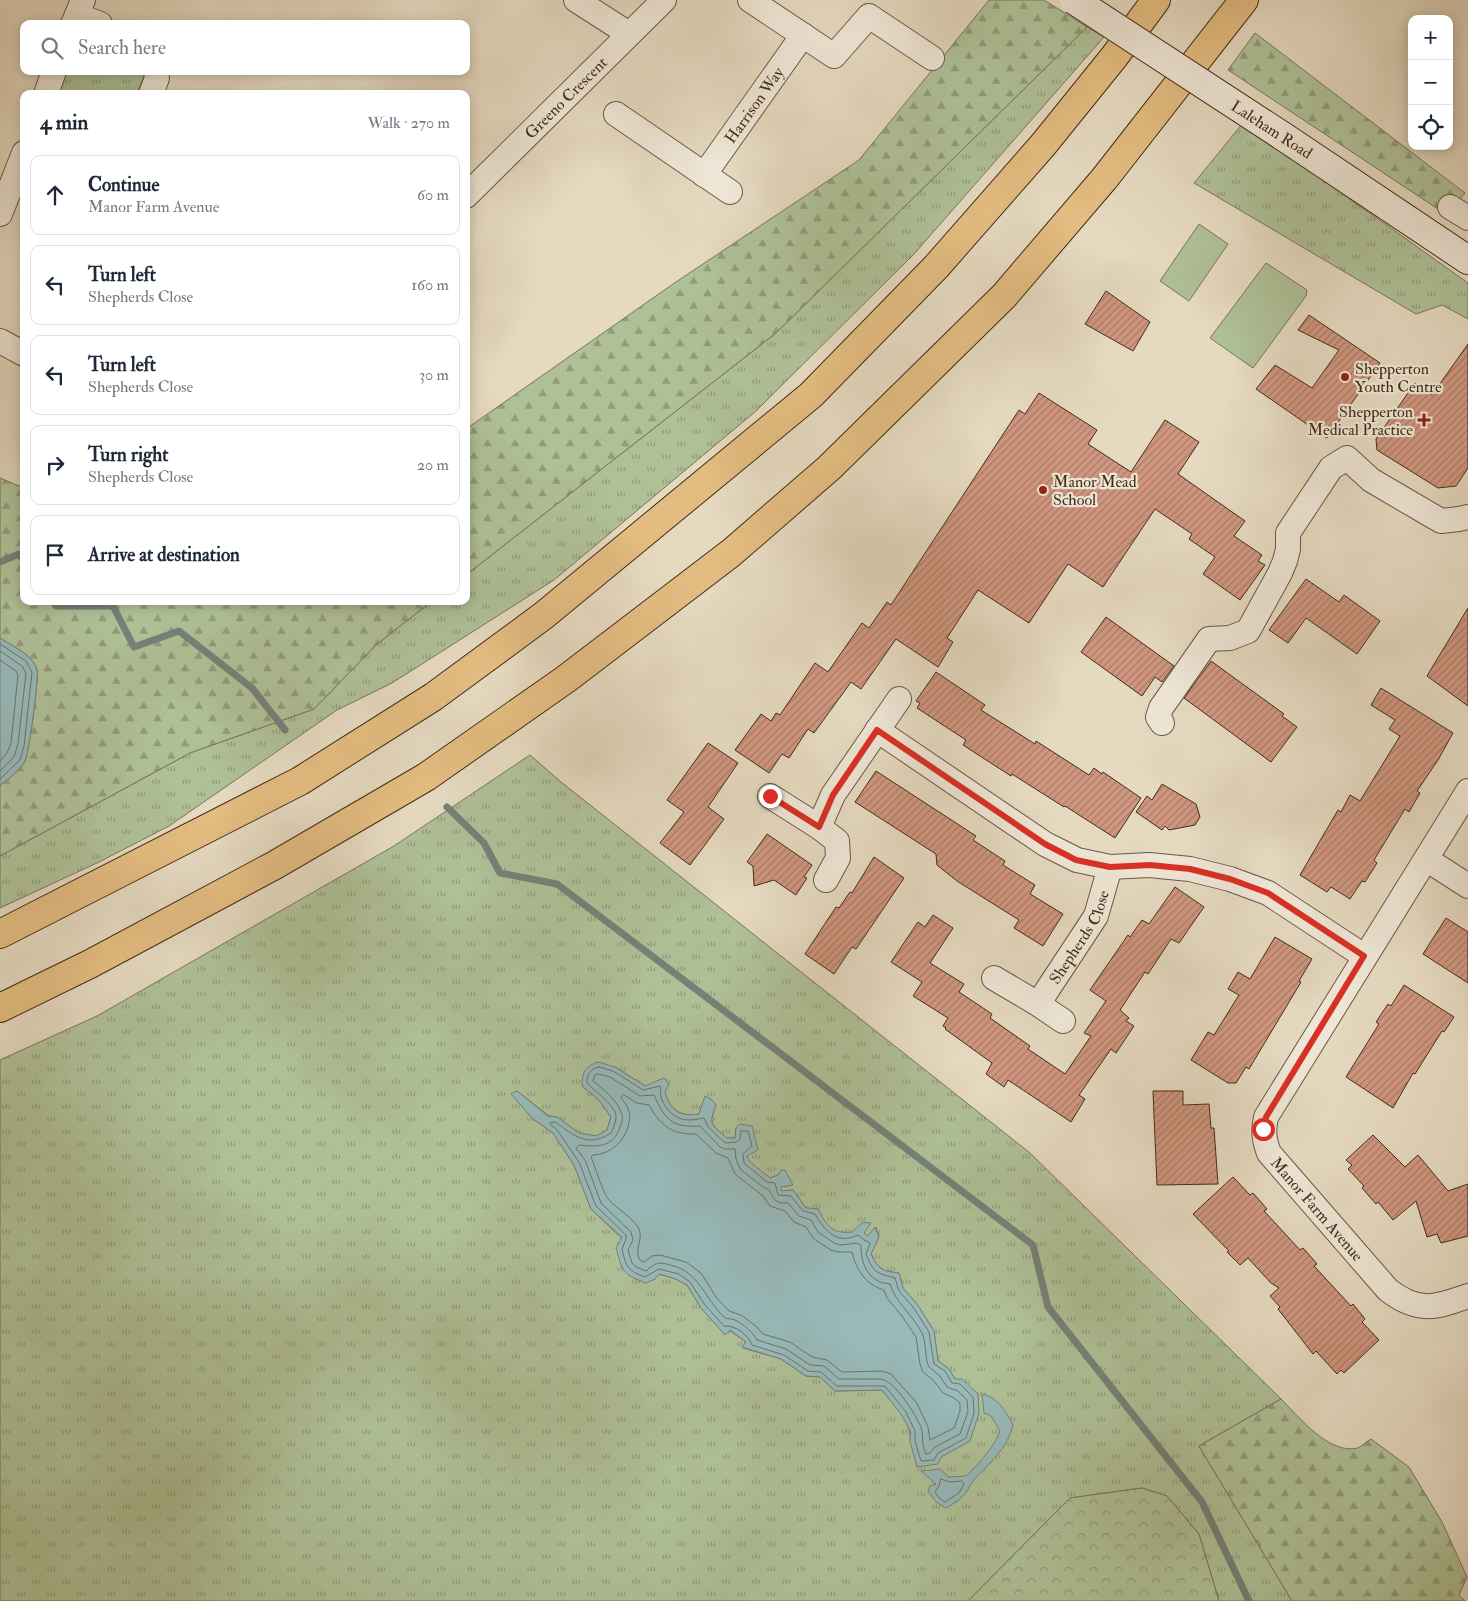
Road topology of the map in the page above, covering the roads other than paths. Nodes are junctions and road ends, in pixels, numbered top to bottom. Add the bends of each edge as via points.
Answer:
1 (576, 0) edge
2 (664, 0) edge
3 (750, 0) edge
4 (1074, 0) edge
5 (1156, 0) edge
6 (1244, 0) edge
7 (78, 13) edge
8 (92, 20) edge
9 (628, 34) junction
10 (803, 35) junction
11 (932, 58) dead end
12 (53, 75) edge
13 (157, 75) edge
14 (47, 90) edge
15 (152, 90) edge
16 (616, 114) dead end
17 (20, 163) edge
18 (704, 175) junction
19 (470, 192) edge
20 (730, 192) dead end
21 (0, 214) edge
22 (1468, 260) edge
23 (0, 341) edge
24 (20, 352) edge
25 (1468, 517) edge
26 (899, 700) dead end
27 (1162, 723) dead end
28 (877, 730) junction
29 (1468, 790) edge
30 (770, 796) dead end
31 (819, 827) junction
32 (1426, 859) junction
33 (1110, 867) junction
34 (826, 880) dead end
35 (1468, 886) edge
36 (0, 934) edge
37 (1364, 956) junction
38 (994, 978) dead end
39 (1038, 1004) junction
40 (0, 1008) edge
41 (1063, 1021) dead end
42 (1468, 1296) edge

1 - 9 street
2 - 9 street, Greeno Crescent
3 - 10 street
4 - 22 main road, Laleham Road, bridge
5 - 36 highway via 1114,57 1018,174 936,267 811,395 551,609 433,697 300,781
6 - 40 highway via 1104,178 1004,296 829,468 731,553 566,679 426,777 275,865
7 - 8 street
9 - 19 street, Greeno Crescent
10 - 11 street via 834,56 869,16
10 - 18 street, Harrison Way
12 - 14 street
13 - 15 street
16 - 18 street
17 - 21 street
18 - 20 street
23 - 24 street
25 - 27 street via 1441,521 1339,463 1288,533 1285,561 1248,631 1230,638 1209,639 1160,708 1158,717
26 - 28 street
28 - 31 street via 833,795
28 - 33 street, Shepherds Close via 1045,844 1076,860
29 - 32 street, Manor Farm Avenue
30 - 31 street
31 - 34 street via 837,841 838,858
32 - 35 street
32 - 37 street, Manor Farm Avenue
33 - 37 street, Shepherds Close via 1150,865 1190,869 1230,879 1268,893
33 - 39 street, Shepherds Close via 1096,916
37 - 42 street, Manor Farm Avenue via 1266,1117 1264,1141 1269,1153 1388,1290 1401,1300 1431,1307
38 - 39 street
39 - 41 street

